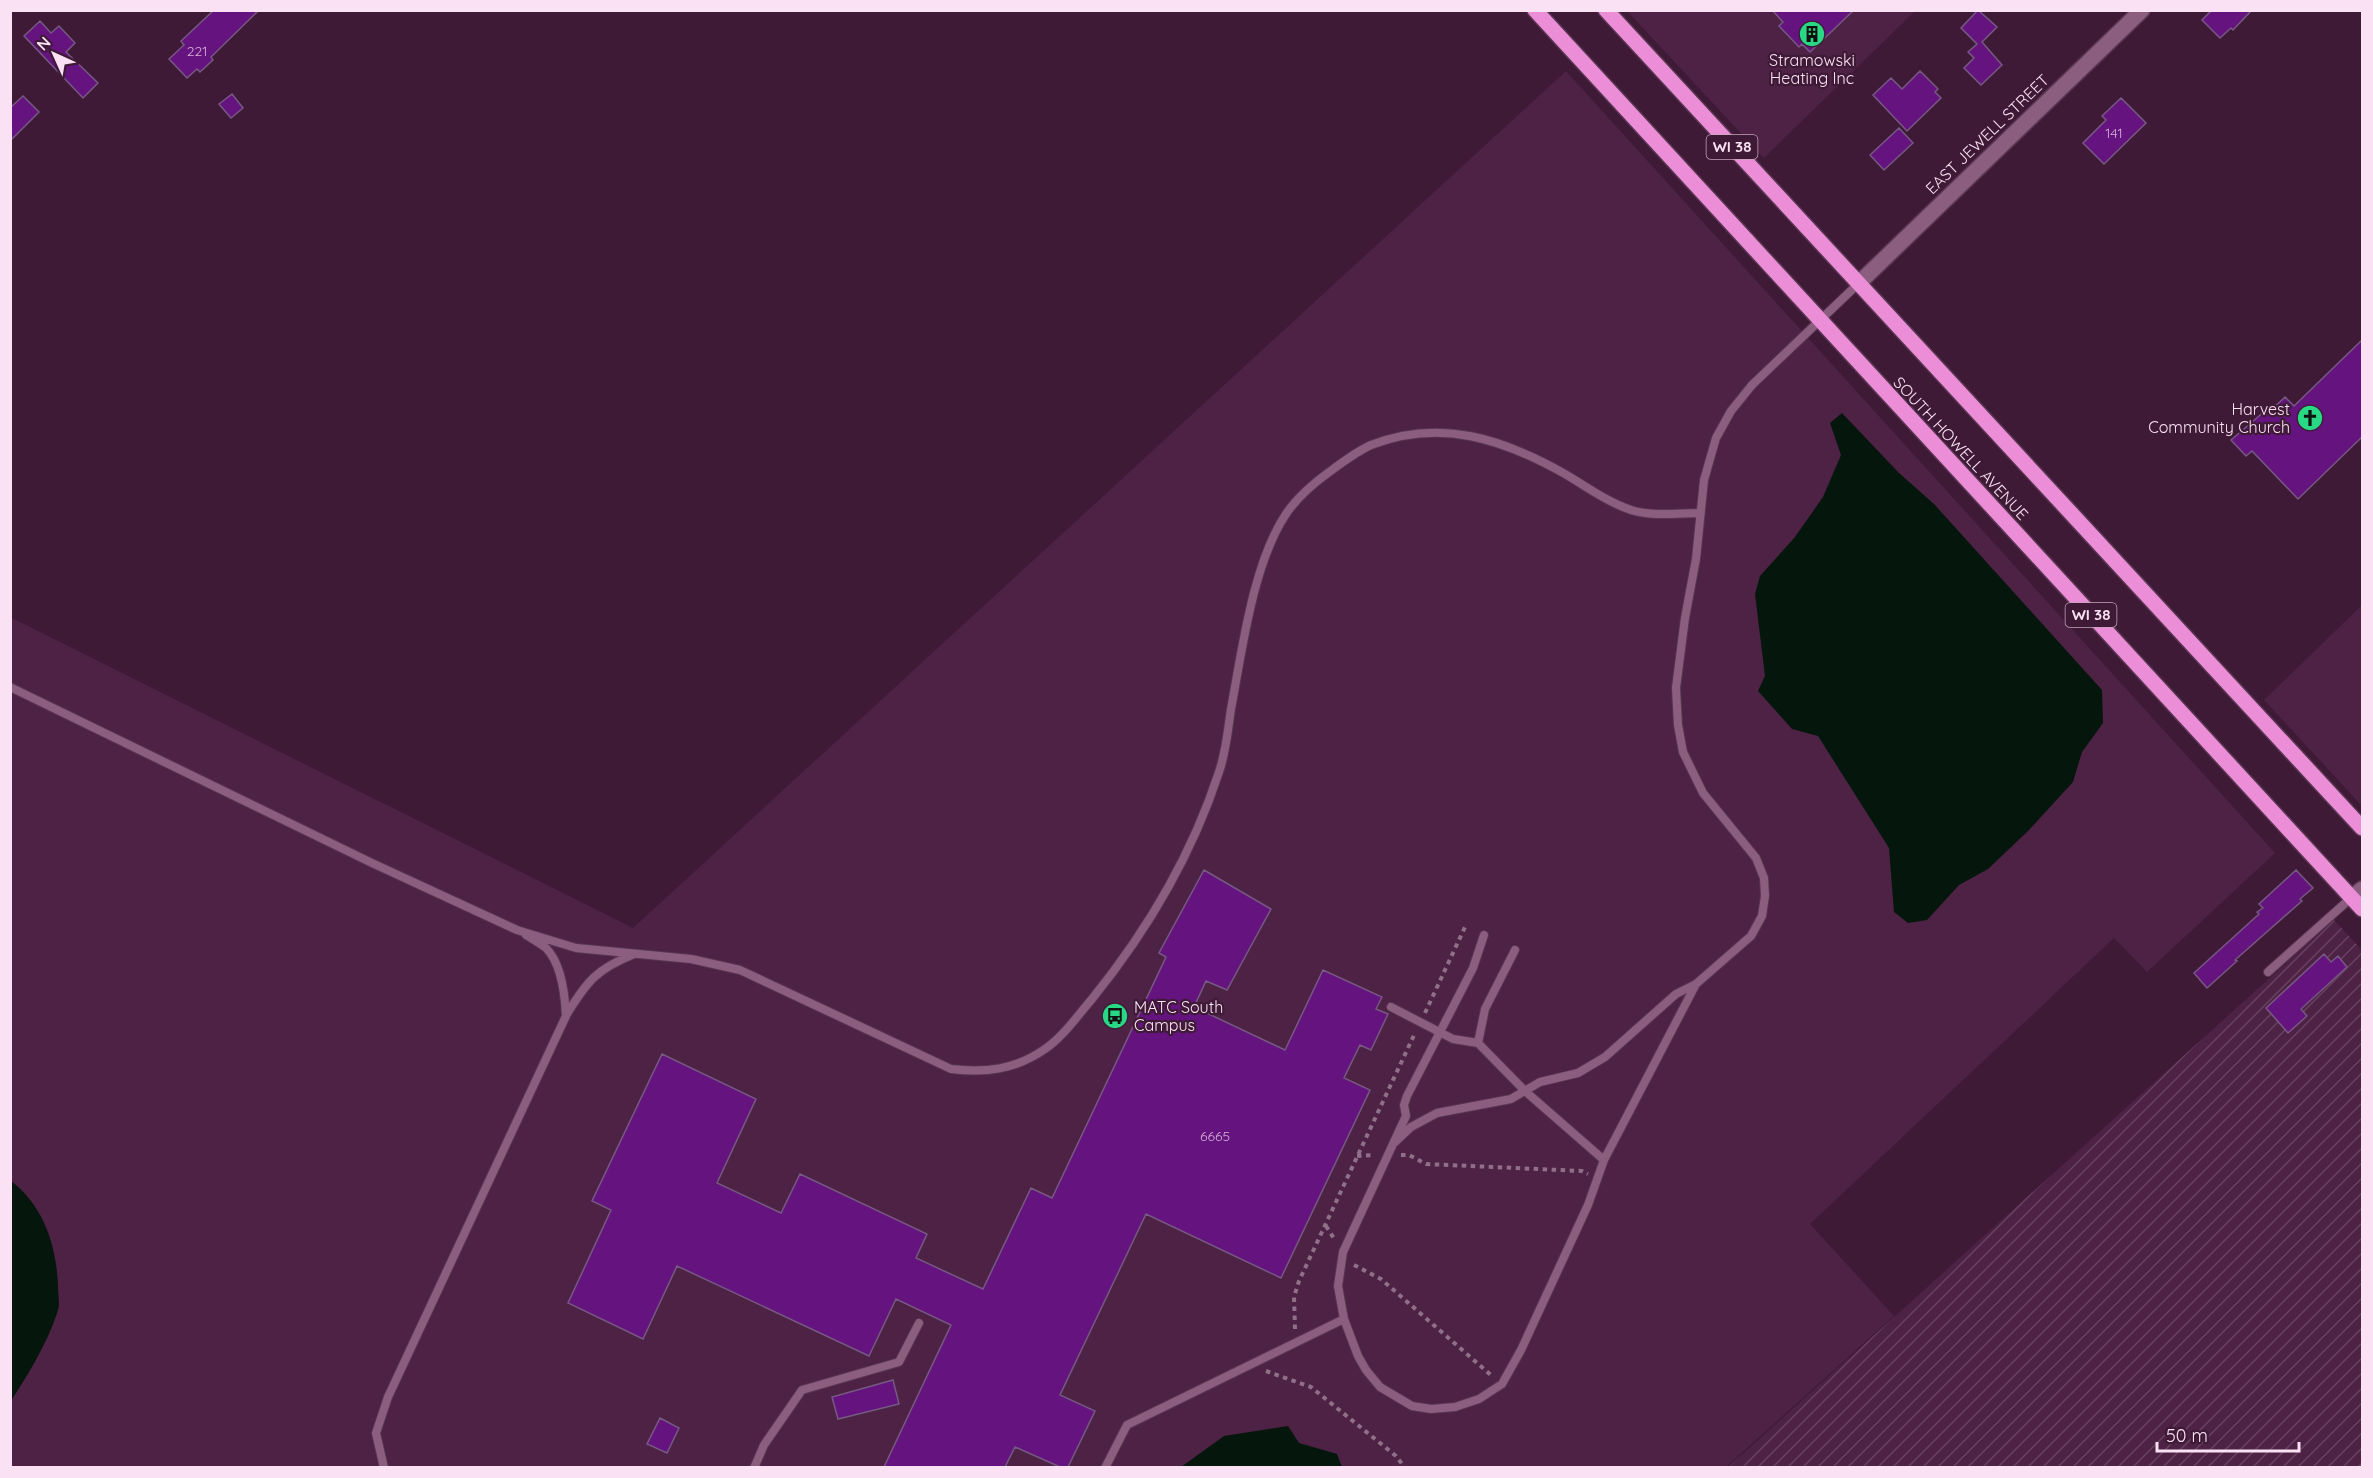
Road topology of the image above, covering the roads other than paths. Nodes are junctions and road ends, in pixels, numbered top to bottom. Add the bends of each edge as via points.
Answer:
1 (1535, 10) edge
2 (1606, 10) edge
3 (2142, 10) edge
4 (1858, 284) junction
5 (1819, 321) junction
6 (1700, 513) junction
7 (10, 687) edge
8 (2362, 828) edge
9 (2357, 893) edge
10 (2362, 909) edge
11 (517, 930) junction
12 (1484, 935) dead end
13 (1515, 950) dead end
14 (636, 954) junction
15 (2268, 972) dead end
16 (1696, 984) junction
17 (1391, 1007) dead end
18 (566, 1016) junction
19 (1441, 1032) junction
20 (1478, 1043) junction
21 (1525, 1091) junction
22 (1395, 1142) junction
23 (1604, 1160) junction
24 (1344, 1319) junction
25 (919, 1323) dead end
26 (384, 1467) edge
27 (754, 1467) edge
28 (1105, 1467) edge

1 - 5 main road, SOUTH HOWELL AVENUE / WI 38
2 - 4 main road, WI 38
3 - 4 street, EAST JEWELL STREET
4 - 5 lane
4 - 8 main road, WI 38
5 - 6 lane via 1752,385 1731,411 1713,449
5 - 9 main road, SOUTH HOWELL AVENUE / WI 38
6 - 14 lane via 1634,511 1515,448 1448,431 1408,435 1370,446 1312,485 1286,514 1268,549 1254,596 1220,770 1169,887 1133,945 1078,1016 1046,1049 1015,1065 975,1072 951,1069 740,970 690,959
6 - 16 lane via 1676,688 1678,725 1692,774 1756,858 1766,896 1762,916 1751,936
7 - 11 lane
9 - 10 main road, SOUTH HOWELL AVENUE / WI 38
9 - 15 lane
11 - 14 lane via 576,948
11 - 18 lane via 547,949 564,985
12 - 19 lane via 1473,968
13 - 20 lane via 1485,1009
14 - 18 lane via 611,963 592,977
16 - 21 lane via 1676,994 1605,1057 1578,1073 1540,1082
16 - 23 lane
17 - 19 lane
18 - 26 lane via 388,1396 376,1433
19 - 20 lane via 1453,1039
19 - 22 lane via 1407,1095 1406,1116
20 - 21 lane
21 - 22 lane via 1511,1099 1437,1113 1411,1126
21 - 23 lane
22 - 24 lane via 1343,1252 1338,1286
23 - 24 lane via 1588,1205 1521,1350 1502,1384 1479,1399 1455,1407 1412,1406 1380,1387 1366,1370
24 - 28 lane via 1127,1425
25 - 27 lane via 899,1362 802,1390 764,1445

